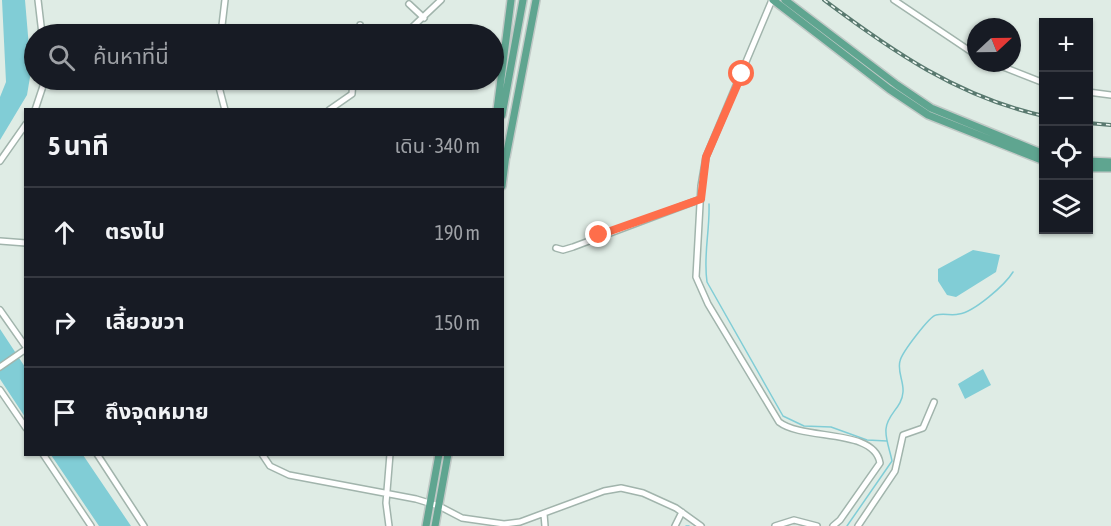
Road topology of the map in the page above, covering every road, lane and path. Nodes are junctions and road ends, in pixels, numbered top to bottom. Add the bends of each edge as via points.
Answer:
1 (38, 0) edge
2 (225, 0) edge
3 (430, 0) edge
4 (441, 0) edge
5 (511, 0) edge
6 (523, 0) edge
7 (536, 0) edge
8 (773, 0) edge
9 (785, 0) edge
10 (894, 0) edge
11 (410, 4) dead end
12 (435, 6) junction
13 (424, 18) junction
14 (41, 24) edge
15 (221, 24) edge
16 (417, 24) edge
17 (967, 49) edge
18 (504, 55) edge
19 (1016, 72) edge
20 (511, 80) junction
21 (1039, 81) edge
22 (42, 90) edge
23 (220, 90) edge
24 (352, 90) edge
25 (500, 90) edge
26 (1093, 93) edge
27 (1111, 95) edge
28 (37, 108) edge
29 (224, 108) edge
30 (332, 108) edge
31 (497, 108) edge
32 (504, 108) edge
33 (24, 127) edge
34 (1039, 152) edge
35 (506, 157) junction
36 (1039, 159) edge
37 (0, 161) edge
38 (1093, 161) edge
39 (1111, 162) edge
40 (1093, 168) edge
41 (1111, 168) edge
42 (504, 172) edge
43 (701, 199) junction
44 (0, 240) edge
45 (24, 243) edge
46 (556, 248) dead end
47 (0, 310) edge
48 (24, 345) edge
49 (24, 349) edge
50 (0, 367) edge
51 (0, 390) edge
52 (934, 402) dead end
53 (24, 425) edge
54 (44, 456) edge
55 (98, 456) edge
56 (263, 456) edge
57 (390, 456) edge
58 (439, 456) edge
59 (448, 456) edge
60 (387, 494) junction
61 (430, 503) junction
62 (439, 506) junction
63 (682, 512) junction
64 (544, 514) junction
65 (91, 526) edge
66 (144, 526) edge
67 (389, 526) edge
68 (426, 526) edge
69 (435, 526) edge
70 (544, 526) edge
71 (675, 526) edge
72 (701, 526) edge
73 (775, 526) edge
74 (817, 526) edge
75 (833, 526) edge
76 (858, 526) edge

1 - 14 street
2 - 15 street
3 - 12 street
4 - 12 street
5 - 18 main road
6 - 20 main road
7 - 35 main road
8 - 36 main road via 928,115
8 - 43 street via 706,157
9 - 34 main road via 931,108
10 - 17 street
11 - 13 street
12 - 13 street
13 - 16 street
19 - 21 street
20 - 32 main road
20 - 35 main road
22 - 28 street
23 - 29 street
24 - 30 street
25 - 31 main road
26 - 27 street
33 - 37 street
35 - 42 main road
38 - 39 main road
40 - 41 main road
43 - 46 street via 573,247
43 - 75 street via 696,277 772,413 785,427 852,440 874,447 878,453 880,463
44 - 45 street
47 - 48 street
49 - 50 street
51 - 53 street
52 - 76 street via 923,429 903,435 895,471
54 - 65 street
55 - 66 street
56 - 60 street via 270,466 289,476
57 - 60 street
58 - 61 main road
59 - 62 main road
60 - 61 street
60 - 67 street
61 - 62 street
61 - 68 main road
62 - 64 street via 462,518 486,522 520,522
62 - 69 main road
63 - 64 street via 643,493 617,488
63 - 71 street
63 - 72 street
64 - 70 street
73 - 74 street via 794,520

